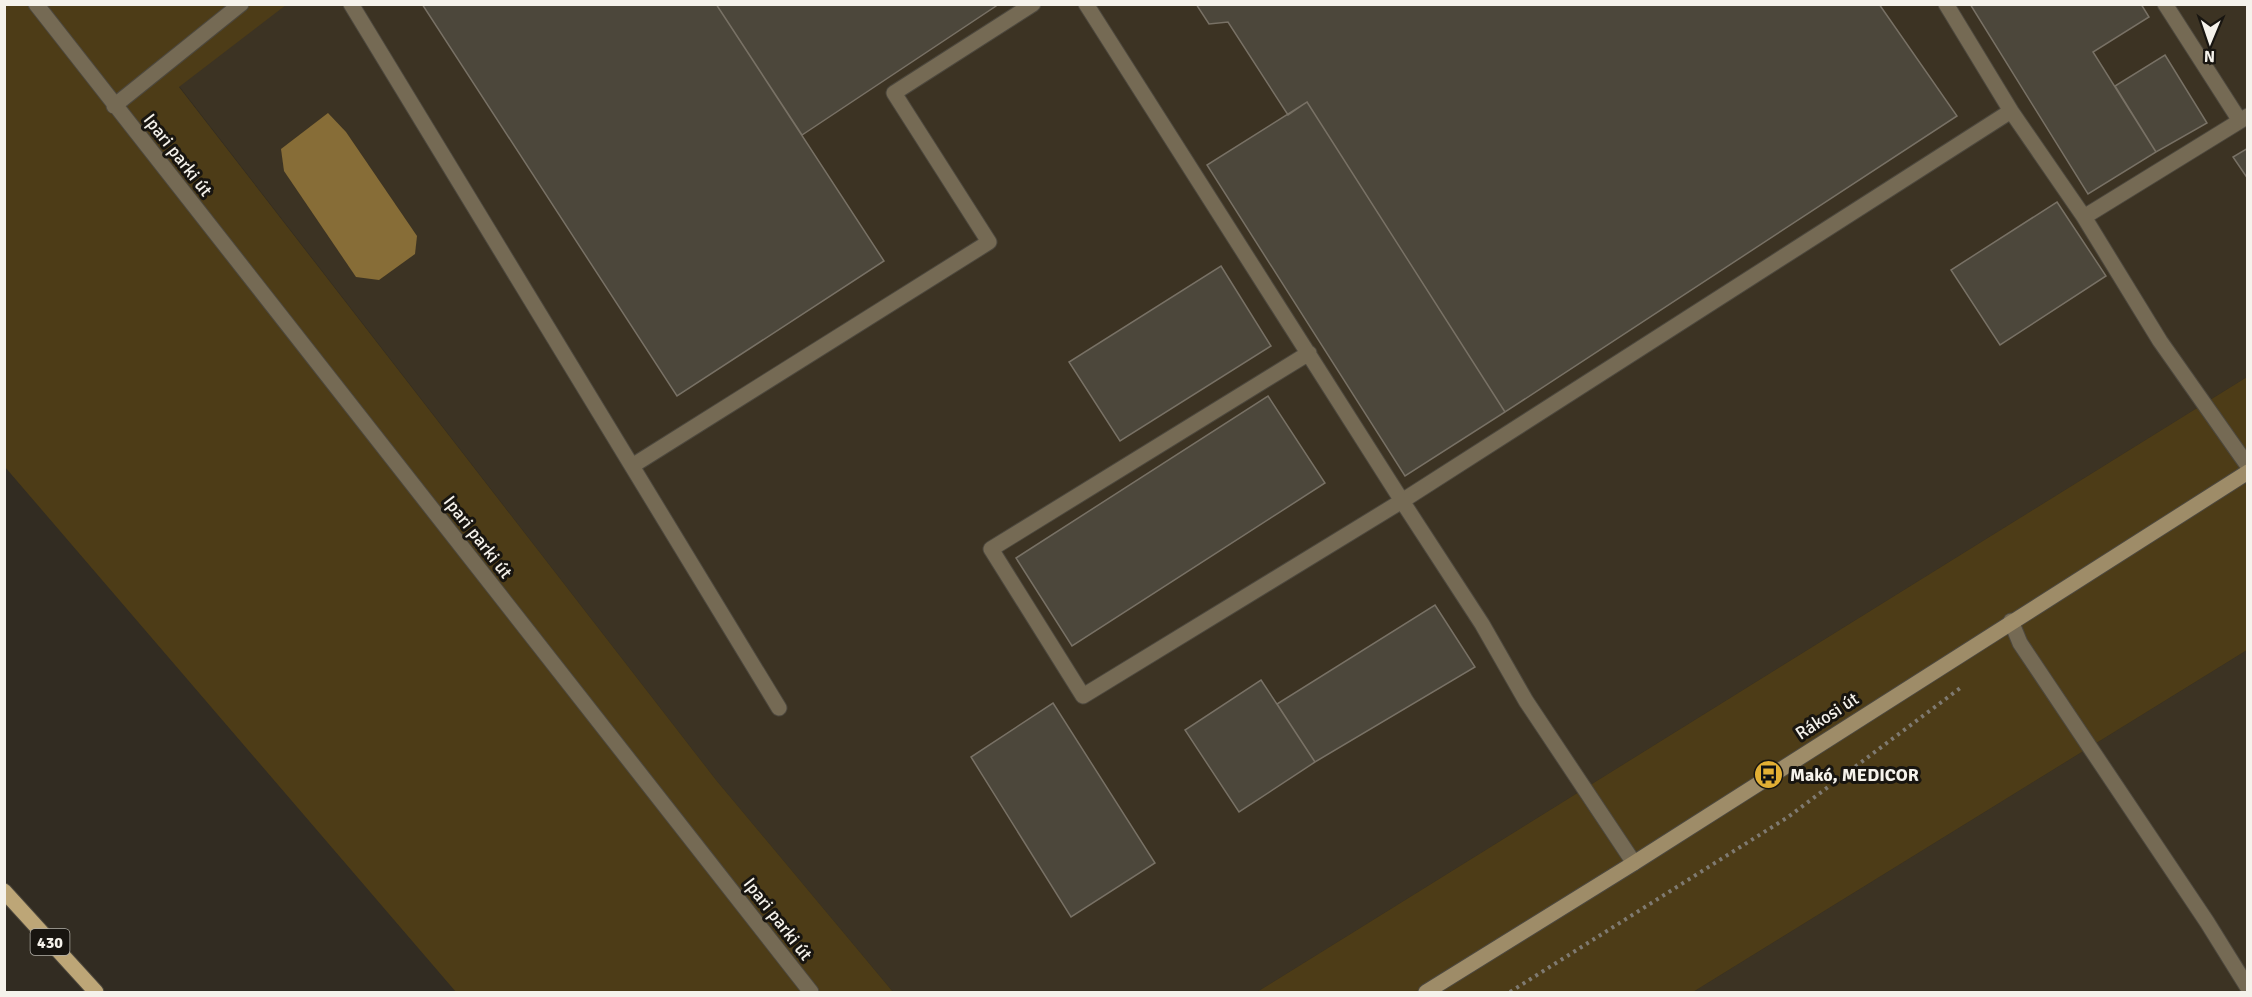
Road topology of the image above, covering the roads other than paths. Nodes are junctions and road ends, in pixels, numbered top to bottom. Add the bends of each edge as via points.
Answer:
1 (36, 4) edge
2 (241, 4) edge
3 (351, 4) edge
4 (1033, 4) edge
5 (1086, 4) edge
6 (1946, 4) edge
7 (2165, 4) edge
8 (114, 106) junction
9 (2011, 111) junction
10 (2244, 118) edge
11 (2084, 217) junction
12 (1309, 353) junction
13 (632, 466) junction
14 (2247, 466) edge
15 (2247, 472) edge
16 (1402, 501) junction
17 (2011, 621) junction
18 (779, 708) dead end
19 (1634, 863) junction
20 (4, 891) edge
21 (2247, 988) edge
22 (96, 993) edge
23 (811, 993) edge
24 (1426, 993) edge

1 - 8 street, Ipari parki út
2 - 8 street
3 - 13 street
4 - 13 street via 894,93 989,242
5 - 12 street
6 - 9 street
7 - 10 street
8 - 23 street, Ipari parki út
9 - 11 street
9 - 16 street
10 - 11 street
11 - 14 street via 2160,341
12 - 16 street
12 - 16 street via 991,549 1083,696
13 - 18 street
15 - 17 main road, Rákosi út
16 - 19 street via 1482,624 1526,701
17 - 19 main road, Rákosi út
17 - 21 street via 2020,643
19 - 24 main road, Rákosi út
20 - 22 main road, 430

